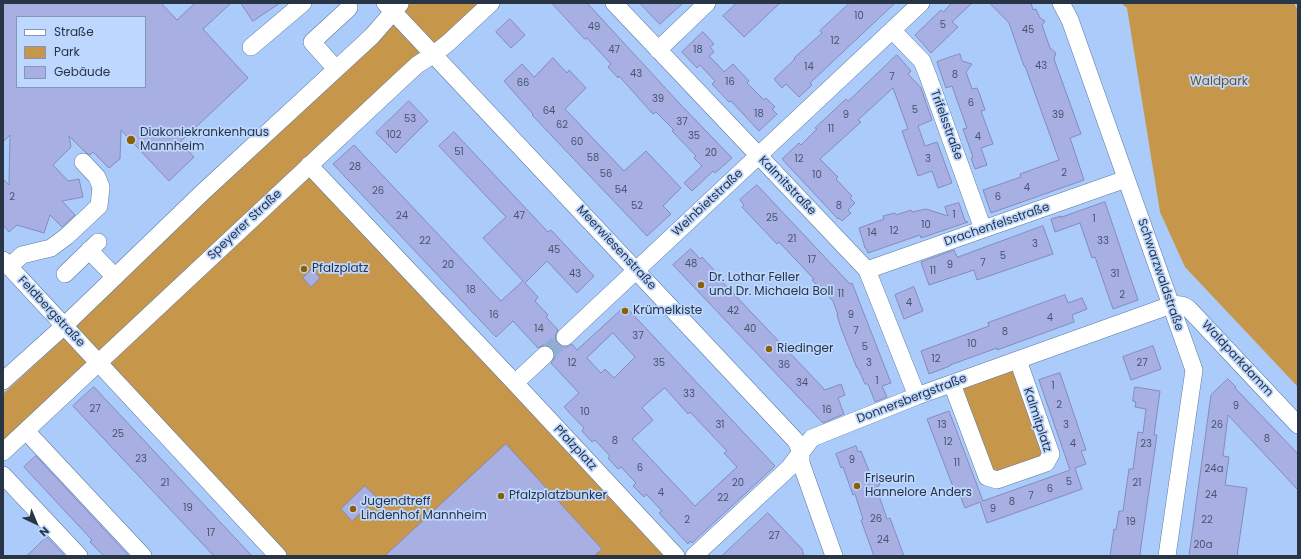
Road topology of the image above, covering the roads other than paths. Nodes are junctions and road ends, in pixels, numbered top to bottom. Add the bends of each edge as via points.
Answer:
1 (303, 3) edge
2 (491, 3) edge
3 (614, 3) edge
4 (707, 3) edge
5 (921, 3) edge
6 (1061, 3) edge
7 (393, 6) edge
8 (349, 8) dead end
9 (892, 30) junction
10 (251, 47) dead end
11 (658, 50) junction
12 (434, 54) junction
13 (336, 69) junction
14 (758, 156) junction
15 (83, 162) dead end
16 (310, 165) junction
17 (1126, 179) junction
18 (983, 229) junction
19 (6, 264) edge
20 (636, 270) junction
21 (867, 270) junction
22 (65, 274) dead end
23 (115, 277) junction
24 (1171, 305) junction
25 (64, 326) junction
26 (565, 337) tunnel mouth
27 (545, 355) tunnel mouth
28 (1018, 360) junction
29 (98, 363) junction
30 (3, 381) edge
31 (515, 383) junction
32 (952, 384) junction
33 (917, 396) junction
34 (1298, 424) edge
35 (26, 431) junction
36 (3, 452) edge
37 (801, 452) junction
38 (3, 475) edge
39 (272, 554) edge
40 (79, 556) edge
41 (143, 556) edge
42 (676, 556) edge
43 (694, 556) edge
44 (834, 556) edge
45 (1167, 556) edge

1 - 10 street
2 - 12 street, Speyerer Straße
3 - 11 street, Kalmitstraße
4 - 11 street
5 - 9 street, Weinbietstraße
6 - 17 street, Schwarzwaldstraße via 1070,20
7 - 12 street, Meerwiesenstraße
7 - 13 street via 372,36
8 - 13 street via 312,42
9 - 14 street, Weinbietstraße
9 - 18 street, Trifelsstraße via 922,61
11 - 14 street, Kalmitstraße
12 - 16 street, Speyerer Straße via 417,65
12 - 20 street, Meerwiesenstraße
13 - 23 street
14 - 20 street, Weinbietstraße
14 - 21 street, Kalmitstraße
15 - 19 street via 97,178 101,187 98,206 51,248 22,255
16 - 29 street, Speyerer Straße
16 - 31 street, Pfalzplatz
17 - 18 street, Drachenfelsstraße
17 - 24 street, Schwarzwaldstraße
18 - 21 street, Drachenfelsstraße
19 - 25 street, Feldbergstraße
20 - 26 street, Weinbietstraße
20 - 37 street, Meerwiesenstraße via 796,441
21 - 33 street, Kalmitstraße
22 - 23 street via 94,246
23 - 25 street
24 - 28 street, Donnersbergstraße
24 - 34 street, Waldparkdamm via 1184,305 1189,308
24 - 45 street, Schwarzwaldstraße via 1194,370
25 - 29 street, Feldbergstraße
25 - 30 street
27 - 31 street
28 - 32 street, Donnersbergstraße
28 - 32 street, Kalmitplatz via 1051,454 1046,463 997,480 987,477
29 - 35 street, Speyerer Straße
29 - 39 street
31 - 42 street, Pfalzplatz
32 - 33 street, Donnersbergstraße
33 - 37 street, Donnersbergstraße via 812,438
35 - 36 street, Speyerer Straße
35 - 41 street
37 - 43 street, Donnersbergstraße via 789,468
37 - 44 street, Meerwiesenstraße via 800,463
38 - 40 street

